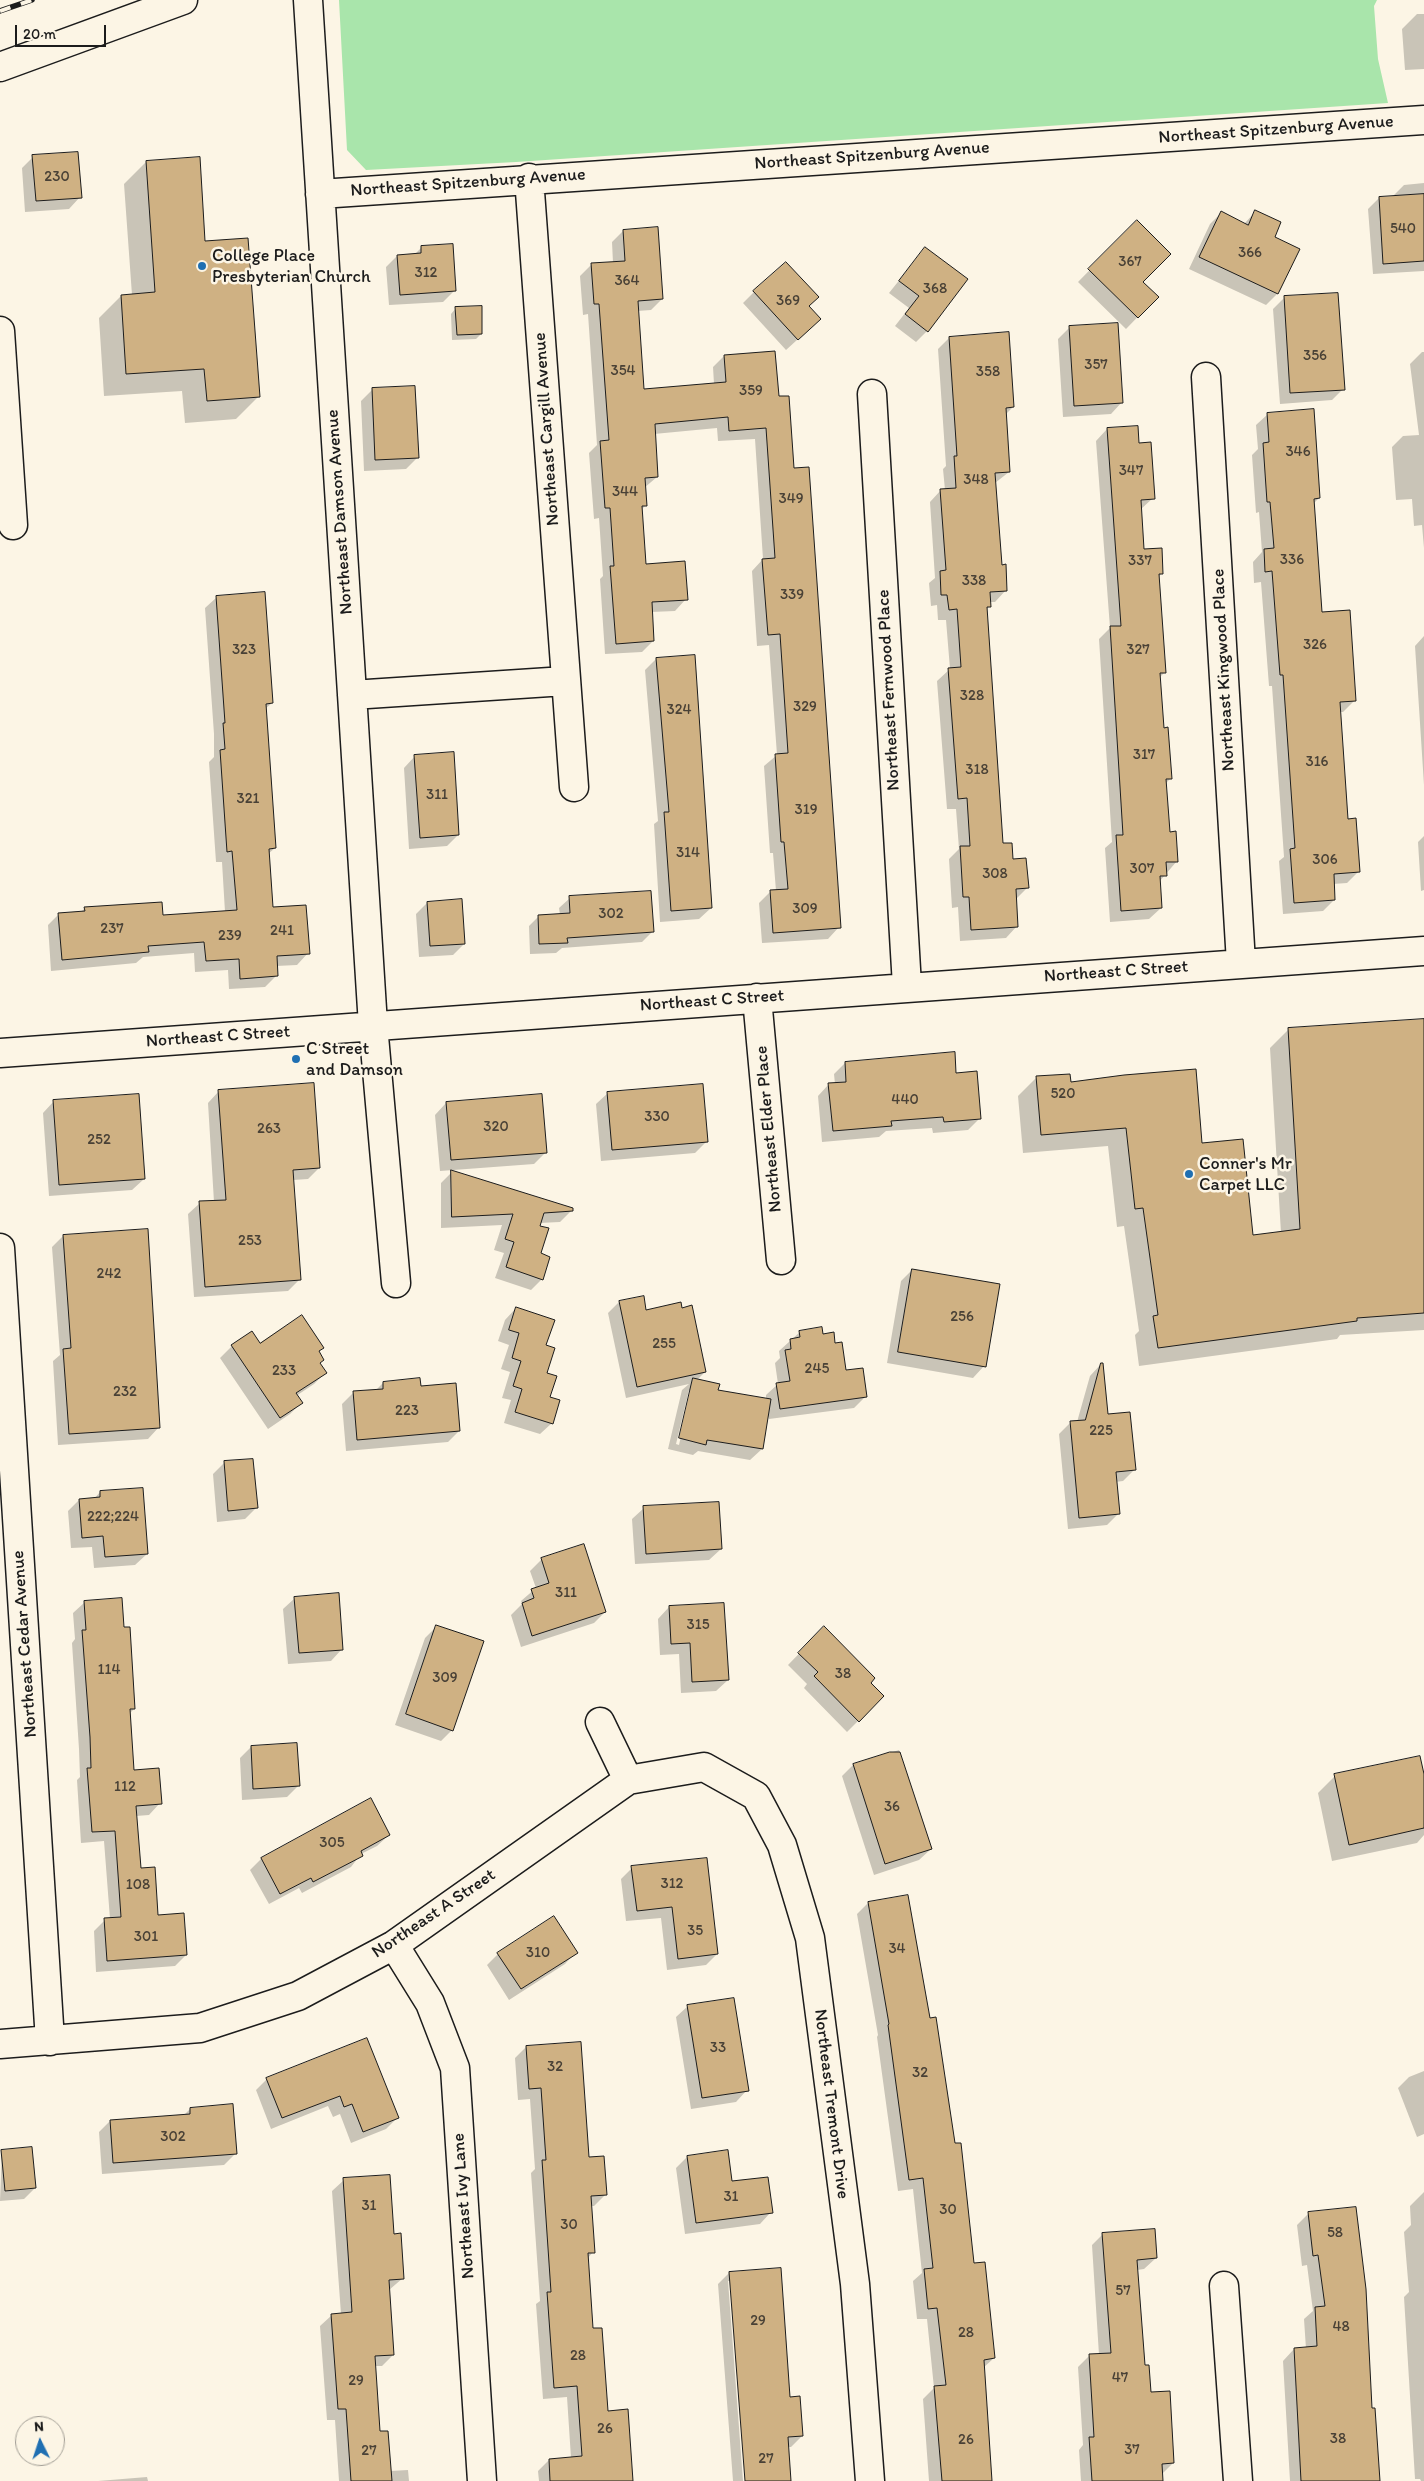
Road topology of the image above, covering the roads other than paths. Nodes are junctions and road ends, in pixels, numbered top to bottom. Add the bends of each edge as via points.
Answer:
1 (183, 0) edge
2 (308, 0) edge
3 (0, 67) edge
4 (1424, 120) edge
5 (529, 178) junction
6 (320, 194) junction
7 (0, 331) edge
8 (1206, 377) dead end
9 (872, 394) dead end
10 (13, 525) dead end
11 (565, 681) junction
12 (352, 695) junction
13 (574, 787) dead end
14 (1424, 950) edge
15 (1241, 963) junction
16 (907, 986) junction
17 (756, 998) junction
18 (373, 1025) junction
19 (0, 1053) edge
20 (0, 1248) edge
21 (781, 1260) dead end
22 (396, 1283) dead end
23 (600, 1722) dead end
24 (704, 1767) joint
25 (628, 1780) junction
26 (394, 1945) junction
27 (50, 2041) junction
28 (0, 2044) edge
29 (1224, 2286) dead end
30 (482, 2481) edge
31 (870, 2481) edge
32 (1238, 2481) edge

1 - 3 street
2 - 6 street, Northeast Damson Avenue
4 - 5 street, Northeast Spitzenburg Avenue
5 - 6 street, Northeast Spitzenburg Avenue
5 - 11 street, Northeast Cargill Avenue
6 - 12 street, Northeast Damson Avenue
7 - 10 street
8 - 15 street, Northeast Kingwood Place
9 - 16 street, Northeast Fernwood Place
11 - 12 street
11 - 13 street, Northeast Cargill Avenue
12 - 18 street, Northeast Damson Avenue
14 - 15 street, Northeast C Street
15 - 16 street, Northeast C Street
16 - 17 street, Northeast C Street
17 - 18 street, Northeast C Street
17 - 21 street, Northeast Elder Place
18 - 19 street, Northeast C Street
18 - 22 street, Northeast Damson Avenue
20 - 27 street, Northeast Cedar Avenue
23 - 25 street
24 - 25 street, Northeast A Street
24 - 31 street, Northeast Tremont Drive via 756,1796 782,1845 810,1938 855,2284
25 - 26 street, Northeast A Street
26 - 27 street, Northeast A Street via 298,1996 200,2028
26 - 30 street, Northeast Ivy Lane via 430,2003 456,2068
27 - 28 street, Northeast A Street
29 - 32 street

